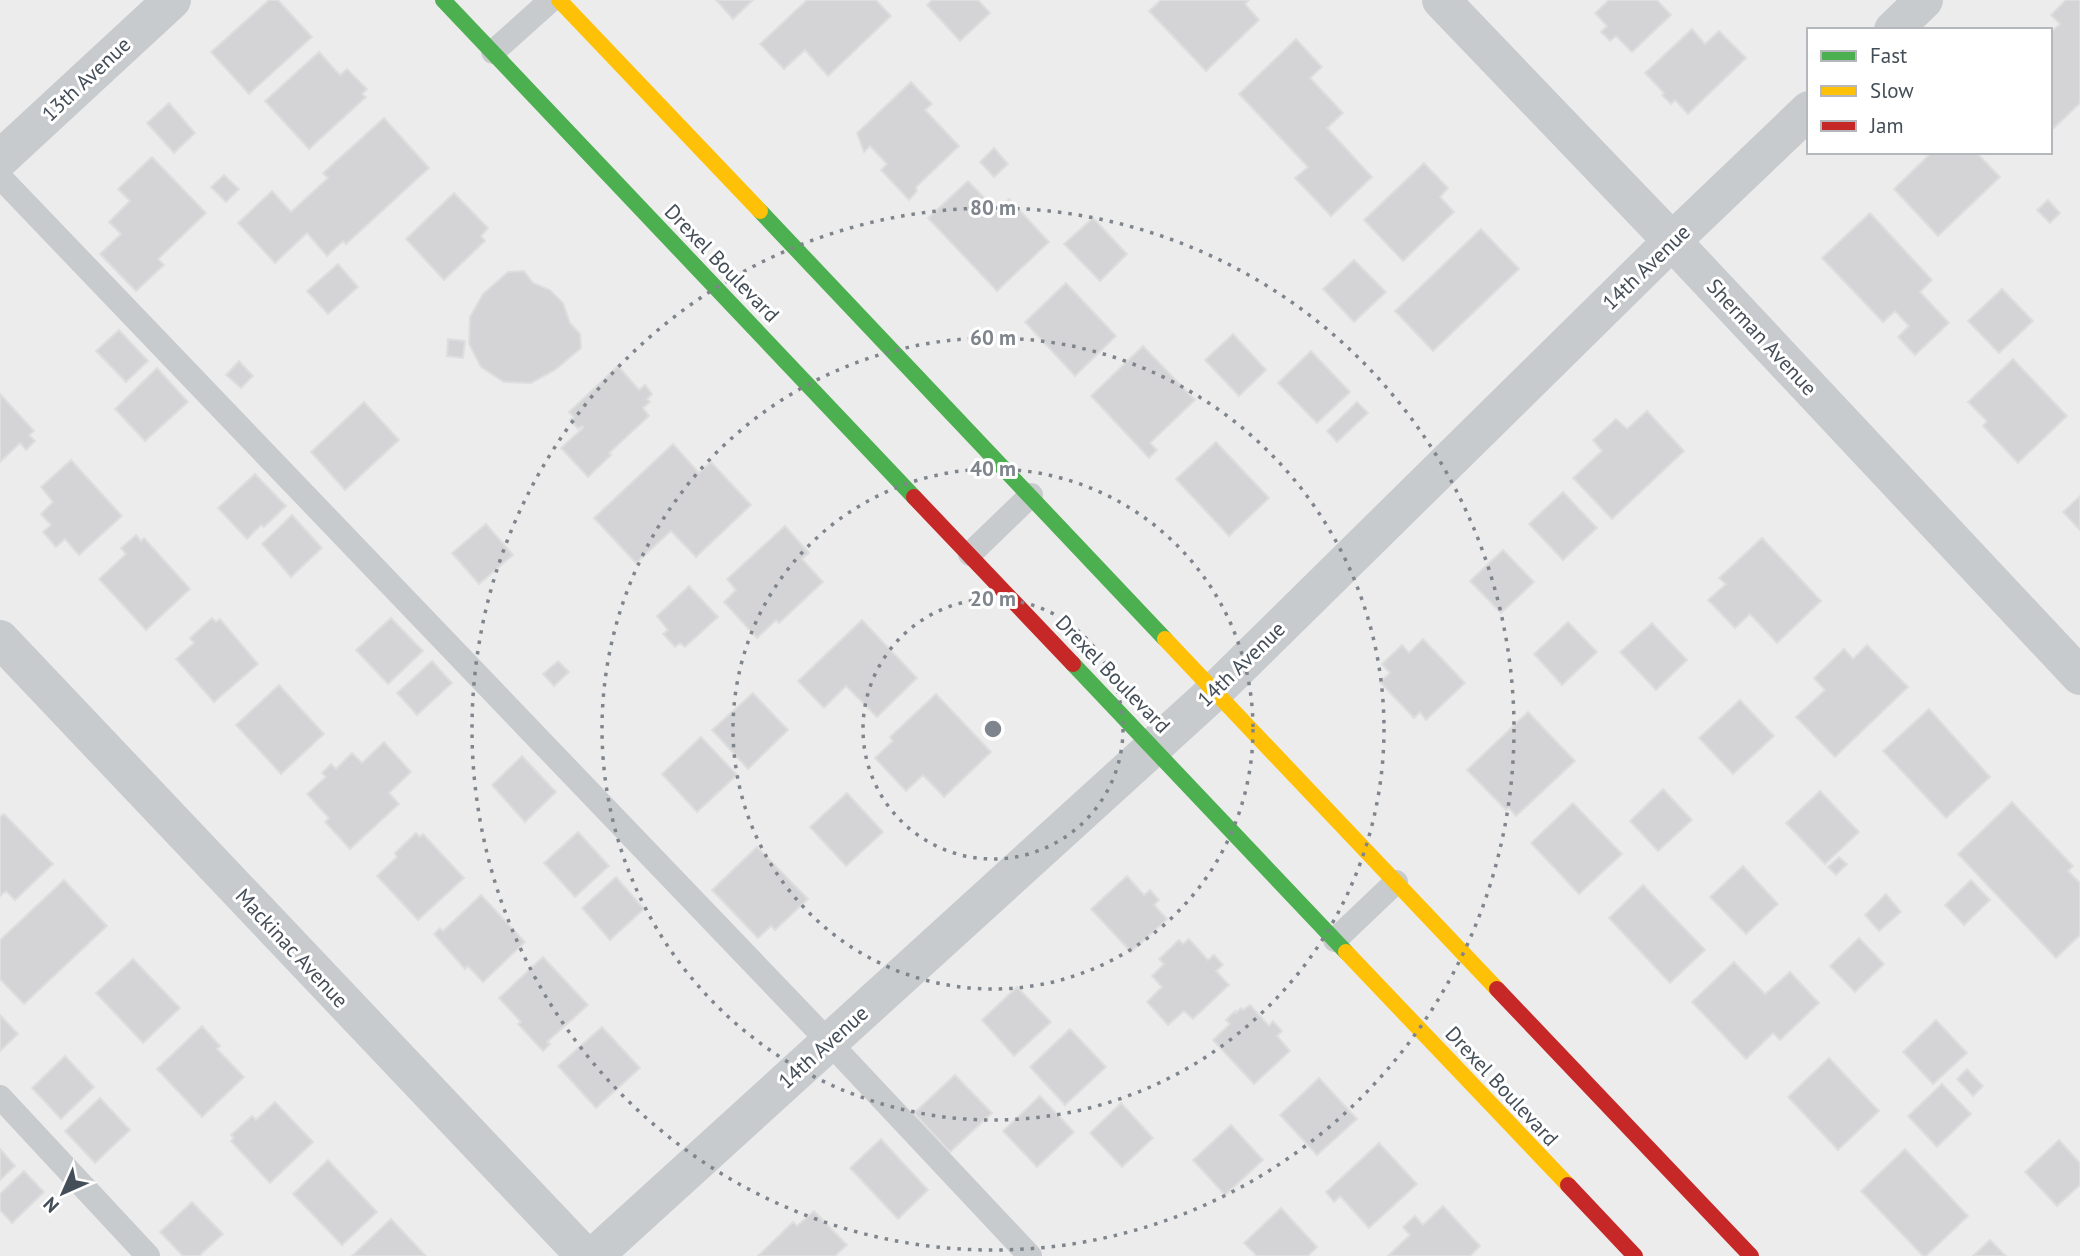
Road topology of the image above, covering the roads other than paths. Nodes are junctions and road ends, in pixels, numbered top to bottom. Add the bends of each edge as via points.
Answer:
1 (172, 0) edge
2 (443, 0) edge
3 (551, 0) edge
4 (559, 0) edge
5 (1441, 0) edge
6 (1924, 0) edge
7 (1895, 28) edge
8 (493, 52) junction
9 (1807, 112) edge
10 (0, 159) edge
11 (0, 177) edge
12 (1672, 241) junction
13 (1031, 495) junction
14 (970, 554) junction
15 (0, 639) edge
16 (2080, 676) edge
17 (1215, 691) junction
18 (1154, 747) junction
19 (1396, 882) junction
20 (1335, 940) junction
21 (828, 1041) junction
22 (0, 1097) edge
23 (148, 1256) edge
24 (585, 1256) edge
25 (594, 1256) edge
26 (1030, 1256) edge
27 (1635, 1256) edge
28 (1751, 1256) edge

1 - 10 street, 13th Avenue
2 - 8 street, Drexel Boulevard
3 - 8 lane
4 - 13 street
5 - 12 street, Sherman Avenue
6 - 7 street
8 - 14 street, Drexel Boulevard
9 - 12 street, 14th Avenue
11 - 21 lane
12 - 16 street, Sherman Avenue
12 - 17 street, 14th Avenue
13 - 14 lane
13 - 17 street
14 - 18 street, Drexel Boulevard
15 - 24 street, Mackinac Avenue
17 - 18 street, 14th Avenue
17 - 19 street
18 - 20 street, Drexel Boulevard
18 - 21 street, 14th Avenue
19 - 20 lane
19 - 28 street
20 - 27 street, Drexel Boulevard
21 - 25 street, 14th Avenue
21 - 26 lane
22 - 23 lane

